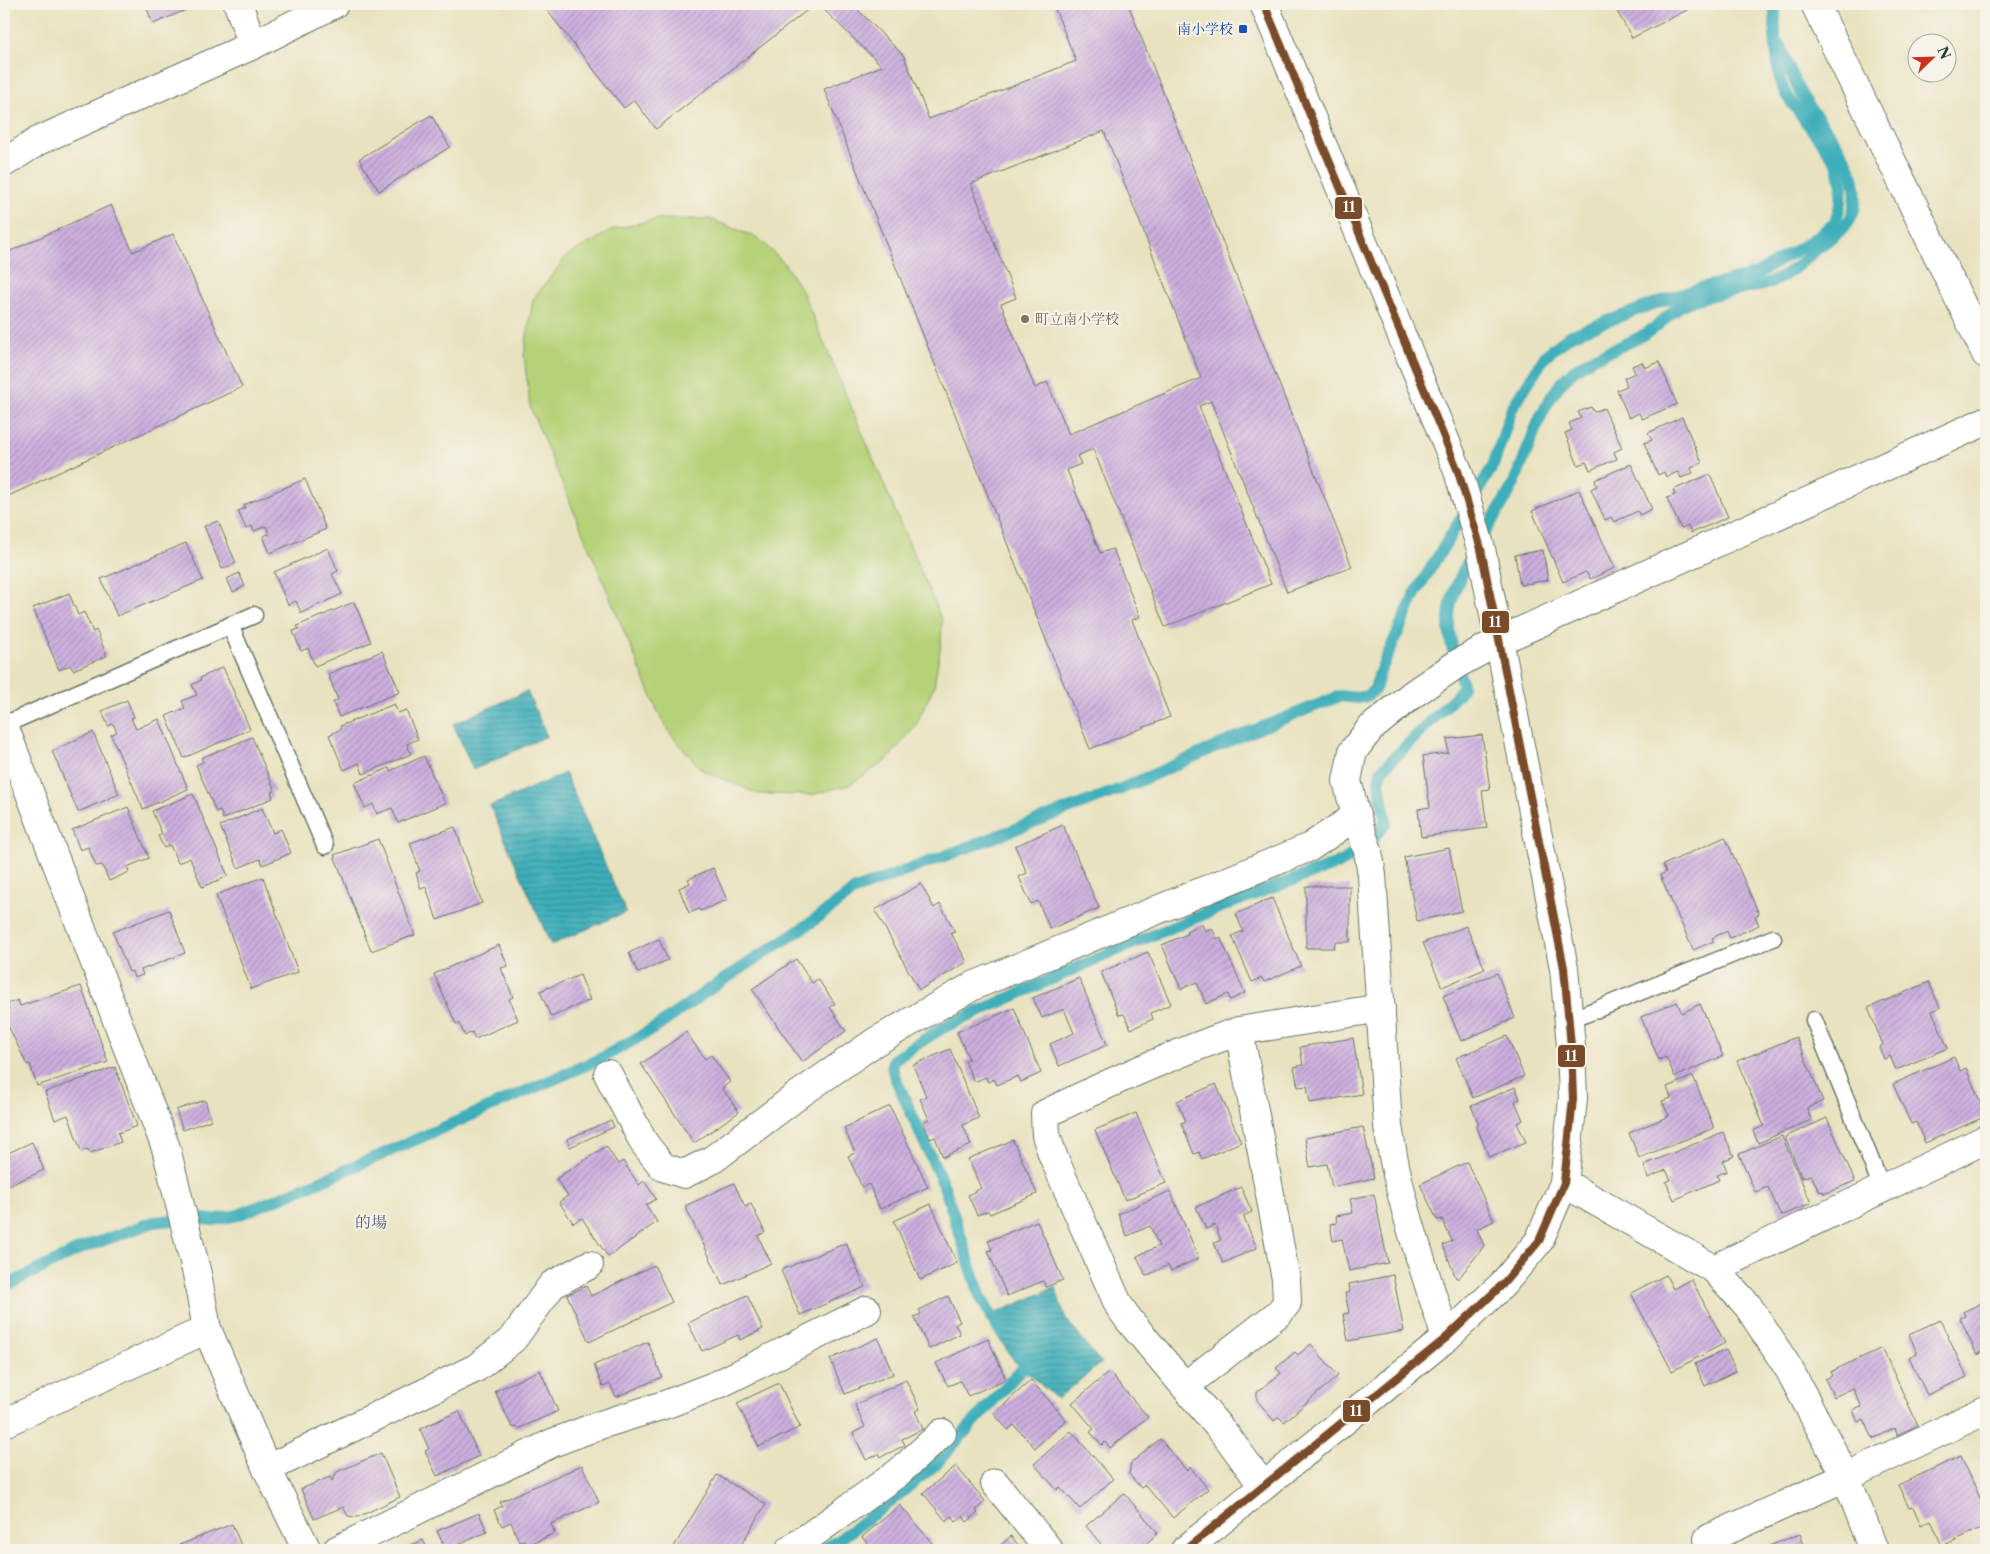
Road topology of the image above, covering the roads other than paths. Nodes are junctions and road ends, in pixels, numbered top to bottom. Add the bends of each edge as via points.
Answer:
1 (238, 4) edge
2 (334, 4) edge
3 (1264, 4) edge
4 (1815, 4) edge
5 (253, 45) junction
6 (4, 163) edge
7 (1986, 354) edge
8 (1986, 421) edge
9 (254, 615) dead end
10 (230, 625) junction
11 (1499, 641) junction
12 (4, 725) edge
13 (1356, 816) junction
14 (325, 846) dead end
15 (1773, 938) dead end
16 (1381, 1008) junction
17 (1814, 1020) dead end
18 (1568, 1021) junction
19 (1239, 1031) junction
20 (608, 1074) dead end
21 (1986, 1139) edge
22 (1564, 1183) junction
23 (1882, 1188) junction
24 (589, 1265) dead end
25 (1714, 1269) junction
26 (866, 1310) dead end
27 (207, 1329) junction
28 (1446, 1338) junction
29 (1185, 1386) junction
30 (1986, 1410) edge
31 (4, 1423) edge
32 (942, 1433) dead end
33 (267, 1469) junction
34 (1846, 1477) junction
35 (995, 1483) dead end
36 (1263, 1486) junction
37 (307, 1550) edge
38 (337, 1550) edge
39 (790, 1550) edge
40 (1049, 1550) edge
41 (1184, 1550) edge
42 (1712, 1550) edge
43 (1874, 1550) edge

1 - 5 street
2 - 5 street
3 - 11 street via 1458,470 1481,549
4 - 7 street
5 - 6 street via 38,141
8 - 11 street
9 - 10 lane
10 - 12 lane
10 - 14 lane
11 - 13 street via 1413,694 1370,730 1353,751 1346,781
11 - 18 street via 1564,968
12 - 27 street via 166,1148
13 - 16 street via 1372,875
13 - 20 street via 1310,846 972,986 875,1042 712,1160 684,1174 664,1167 644,1143
15 - 18 lane
16 - 19 street
16 - 28 street via 1392,1155
17 - 23 lane
18 - 22 street via 1573,1099
19 - 29 street via 1286,1279 1287,1303 1279,1313
19 - 29 street via 1090,1092 1045,1114 1046,1135 1053,1156 1120,1306
21 - 23 street
22 - 25 street
22 - 28 street via 1539,1241 1503,1284
23 - 25 street
24 - 33 street via 552,1285 513,1339 476,1368
25 - 34 street via 1748,1306 1789,1369
26 - 38 street via 719,1384 552,1443
27 - 31 street
27 - 33 street
28 - 36 street
29 - 36 street
30 - 34 street
32 - 39 street via 898,1473
33 - 37 street
34 - 42 street via 1708,1540
34 - 43 street
35 - 40 street
36 - 41 street

